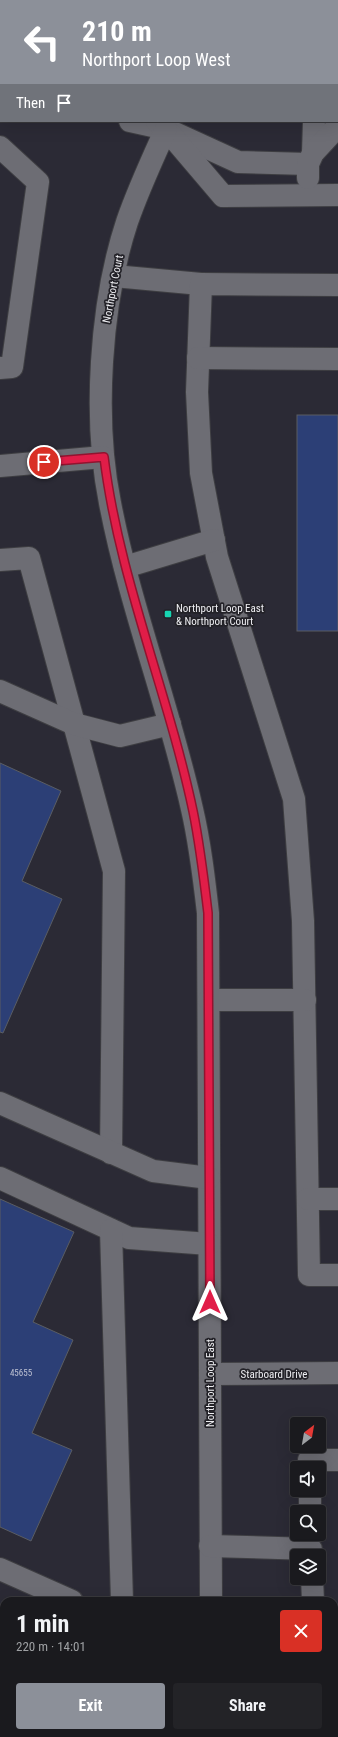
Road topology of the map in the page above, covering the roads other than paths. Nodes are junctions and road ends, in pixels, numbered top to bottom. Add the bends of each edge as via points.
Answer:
1 (138, 122) edge
2 (314, 122) edge
3 (162, 125) edge
4 (338, 126) edge
5 (0, 147) edge
6 (311, 159) junction
7 (338, 195) edge
8 (307, 196) junction
9 (114, 276) junction
10 (201, 284) junction
11 (338, 285) edge
12 (198, 358) junction
13 (338, 359) edge
14 (0, 368) edge
15 (104, 457) junction
16 (0, 466) edge
17 (214, 540) junction
18 (0, 560) edge
19 (125, 567) junction
20 (0, 691) edge
21 (74, 724) junction
22 (170, 724) junction
23 (209, 1000) junction
24 (305, 1000) junction
25 (0, 1103) edge
26 (111, 1152) junction
27 (0, 1178) edge
28 (209, 1178) junction
29 (308, 1199) junction
30 (338, 1199) edge
31 (111, 1230) junction
32 (209, 1244) junction
33 (338, 1275) edge
34 (338, 1373) edge
35 (210, 1374) junction
36 (338, 1460) edge
37 (309, 1461) edge
38 (210, 1546) junction
39 (311, 1546) edge
40 (0, 1569) edge
41 (312, 1585) edge
42 (63, 1597) edge
43 (122, 1597) edge
44 (211, 1597) edge
45 (313, 1597) edge

1 - 3 street
2 - 6 street
3 - 6 street via 238,162
3 - 8 street via 223,196
3 - 9 street, Northport Court via 126,224
4 - 6 street
5 - 14 street via 38,182 12,367
6 - 8 street
7 - 8 street
9 - 10 street
9 - 15 street, Northport Court via 104,335
10 - 11 street
10 - 12 street
12 - 13 street
12 - 17 street via 201,472
15 - 16 street
15 - 19 street, Northport Loop East via 109,502
17 - 19 street
17 - 24 street via 294,799 304,920
18 - 21 street via 29,558
19 - 22 street, Northport Loop East
20 - 21 street
21 - 22 street via 120,736
21 - 26 street via 114,870
22 - 23 street, Northport Loop East via 193,811 202,861 208,913
23 - 24 street
23 - 28 street, Northport Loop East
24 - 29 street
25 - 26 street
26 - 28 street via 153,1171
27 - 31 street
28 - 32 street, Northport Loop East
29 - 30 street
29 - 33 street via 309,1275
31 - 32 street via 128,1238
31 - 43 street
32 - 35 street, Northport Loop East
34 - 35 street, Starboard Drive
35 - 38 street, Northport Loop East
36 - 37 street
38 - 39 street
38 - 44 street, Northport Loop East
40 - 42 street
41 - 45 street

